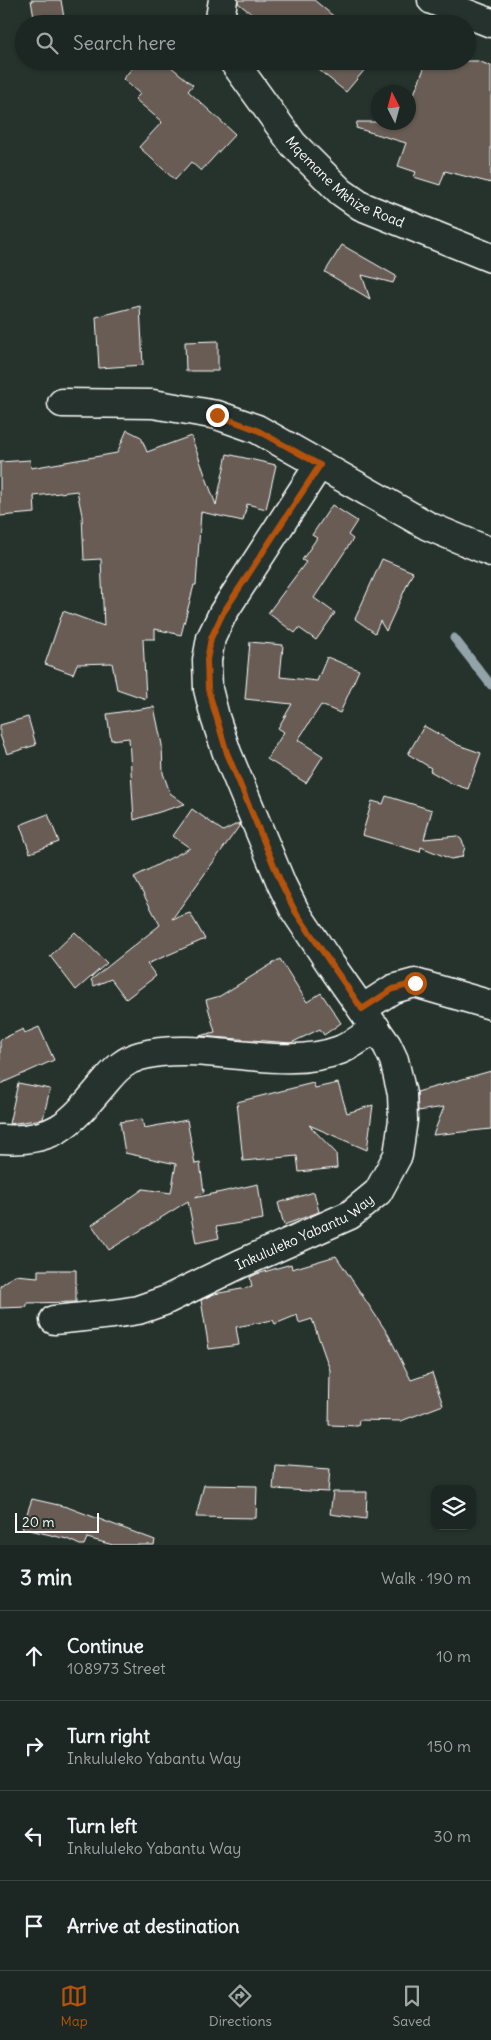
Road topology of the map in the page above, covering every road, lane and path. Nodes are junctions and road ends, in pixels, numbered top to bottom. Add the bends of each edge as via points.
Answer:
1 (223, 0) edge
2 (432, 0) edge
3 (220, 15) edge
4 (470, 15) edge
5 (476, 17) edge
6 (491, 23) edge
7 (240, 70) edge
8 (491, 258) edge
9 (62, 402) dead end
10 (320, 465) junction
11 (491, 552) edge
12 (491, 1005) edge
13 (369, 1019) junction
14 (0, 1139) edge
15 (54, 1320) dead end

1 - 3 street
2 - 4 street
5 - 6 street
7 - 8 street, Mqemane Mkhize Road via 293,144 341,192 361,206
9 - 10 street via 153,404 217,415 257,430
10 - 11 street via 428,526
10 - 13 street, Inkululeko Yabantu Way via 223,613 211,638 207,660 208,689 227,753 282,885
12 - 13 street via 415,983 393,989
13 - 14 street via 341,1050 321,1054 253,1056 181,1050 137,1056 120,1065 74,1119 57,1131 38,1138
13 - 15 street, Inkululeko Yabantu Way via 387,1045 398,1074 403,1120 398,1155 378,1192 350,1216 164,1301 138,1310

